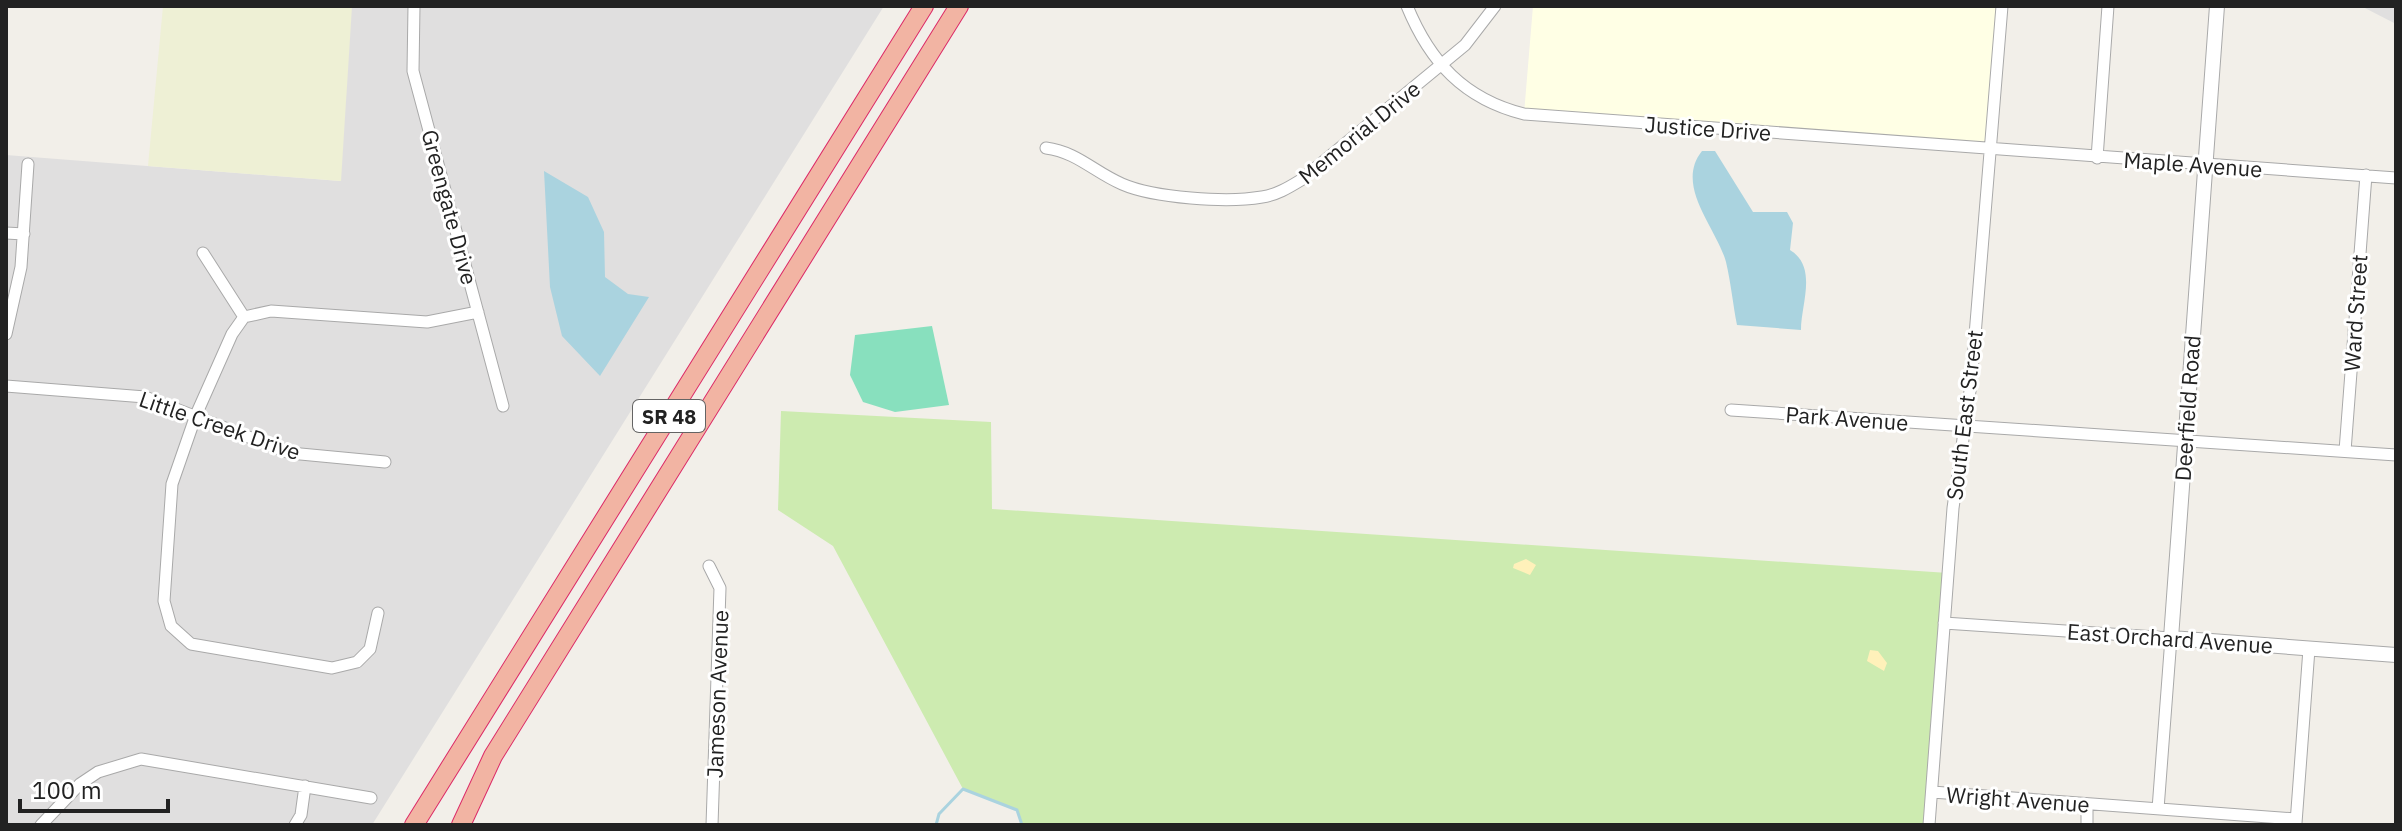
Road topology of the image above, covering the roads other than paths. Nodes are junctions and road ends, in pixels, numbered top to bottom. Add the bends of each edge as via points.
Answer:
1 (414, 6) edge
2 (924, 6) edge
3 (959, 6) edge
4 (1407, 6) edge
5 (1495, 6) edge
6 (2002, 6) edge
7 (2108, 6) edge
8 (2217, 6) edge
9 (1440, 65) junction
10 (1046, 148) dead end
11 (1990, 149) junction
12 (2097, 158) junction
13 (28, 164) dead end
14 (2205, 165) junction
15 (2366, 175) junction
16 (2396, 178) edge
17 (6, 233) edge
18 (24, 234) junction
19 (203, 253) dead end
20 (478, 312) junction
21 (244, 317) junction
22 (6, 334) edge
23 (6, 386) edge
24 (503, 406) dead end
25 (1731, 410) dead end
26 (196, 415) junction
27 (1963, 426) junction
28 (2184, 441) junction
29 (2345, 451) junction
30 (2396, 455) edge
31 (385, 462) dead end
32 (709, 566) dead end
33 (378, 613) dead end
34 (1944, 623) junction
35 (2171, 638) junction
36 (2309, 649) junction
37 (2396, 655) edge
38 (493, 756) junction
39 (305, 786) junction
40 (1932, 792) junction
41 (371, 798) dead end
42 (2087, 804) junction
43 (2158, 809) junction
44 (2296, 822) edge
45 (41, 825) edge
46 (295, 825) edge
47 (414, 825) edge
48 (450, 825) edge
49 (461, 825) edge
50 (712, 825) edge
51 (1929, 825) edge
52 (2087, 825) edge

1 - 20 street, Greengate Drive via 413,71
2 - 47 highway, SR 48
3 - 38 highway, SR 48
4 - 9 street, Justice Drive
5 - 9 street via 1465,45
6 - 11 street, South East Street
7 - 12 street
8 - 14 street, Deerfield Road
9 - 10 street, Memorial Drive via 1301,180 1259,198 1133,188 1082,158
9 - 11 street, Justice Drive via 1474,95 1524,114
11 - 12 street, Maple Avenue
11 - 27 street, South East Street
12 - 14 street, Maple Avenue
13 - 18 street
14 - 15 street, Maple Avenue
14 - 28 street, Deerfield Road
15 - 16 street, Maple Avenue
15 - 29 street, Ward Street
17 - 18 street
18 - 22 street via 19,289
19 - 21 street
20 - 21 street via 427,322 271,311
20 - 24 street, Greengate Drive
21 - 26 street
23 - 26 street, Little Creek Drive via 136,395
25 - 27 street, Park Avenue
26 - 31 street, Little Creek Drive via 290,453
26 - 33 street via 172,484 164,601 171,626 191,644 332,668 357,662 370,649
27 - 28 street, Park Avenue
27 - 34 street, South East Street
28 - 29 street, Park Avenue
28 - 35 street, Deerfield Road
29 - 30 street, Park Avenue
32 - 50 street, Jameson Avenue via 720,588
34 - 35 street, East Orchard Avenue
34 - 40 street, South East Street
35 - 36 street, East Orchard Avenue
35 - 43 street, Deerfield Road
36 - 37 street, East Orchard Avenue
36 - 44 street
38 - 48 highway
38 - 49 highway, SR 48
39 - 41 street
39 - 45 street via 141,759 98,772
39 - 46 street
40 - 42 street, Wright Avenue
40 - 51 street, South East Street
42 - 43 street, Wright Avenue
42 - 52 street
43 - 44 street, Wright Avenue

